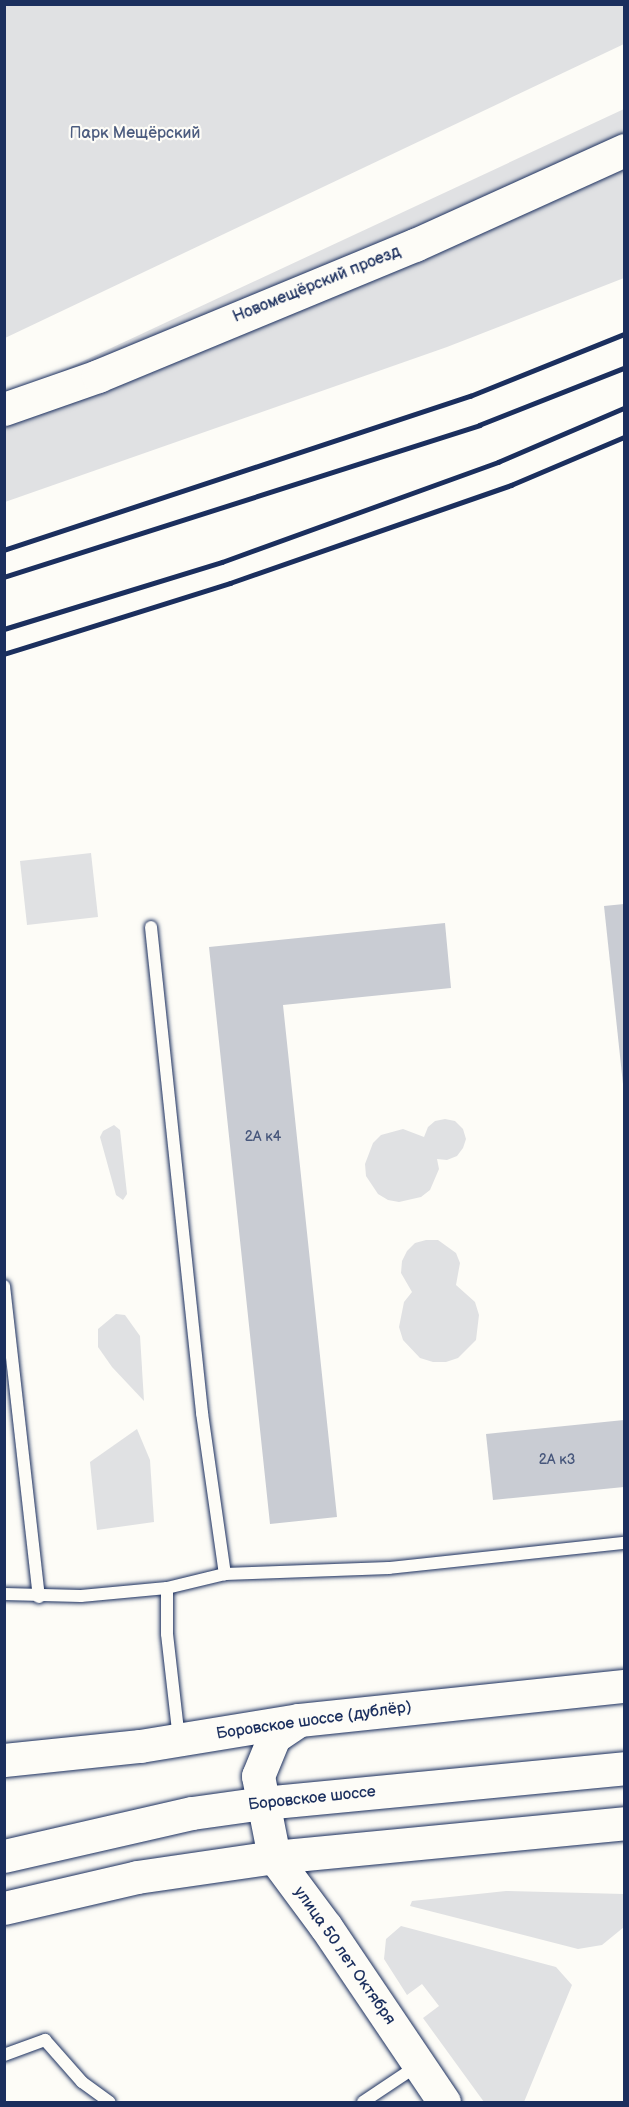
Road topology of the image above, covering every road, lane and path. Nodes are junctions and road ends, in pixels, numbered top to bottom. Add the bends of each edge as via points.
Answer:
1 (624, 150) edge
2 (4, 409) edge
3 (151, 927) dead end
4 (4, 1286) edge
5 (624, 1543) edge
6 (225, 1574) junction
7 (166, 1588) junction
8 (4, 1594) edge
9 (39, 1597) junction
10 (624, 1686) edge
11 (299, 1720) junction
12 (179, 1740) junction
13 (4, 1760) edge
14 (624, 1768) edge
15 (263, 1803) junction
16 (624, 1823) edge
17 (4, 1856) edge
18 (274, 1857) junction
19 (4, 1908) edge
20 (4, 2055) edge
21 (418, 2065) junction
22 (110, 2103) edge
23 (363, 2103) edge
24 (444, 2103) edge

1 - 2 street, Новомещёрский проезд via 416,245 98,376
3 - 6 lane via 202,1413
4 - 9 lane
5 - 6 lane via 389,1568
6 - 7 lane
7 - 9 lane
7 - 12 lane
8 - 9 lane
10 - 11 street, Боровское шоссе (дублёр)
11 - 12 street, Боровское шоссе (дублёр)
11 - 15 street, улица 50 лет Октября via 274,1737 264,1758 258,1776
12 - 13 street, Боровское шоссе (дублёр)
14 - 15 street, Боровское шоссе
15 - 17 street, Боровское шоссе via 192,1813
15 - 18 street, улица 50 лет Октября
16 - 18 street
18 - 19 street via 137,1877
18 - 21 street, улица 50 лет Октября
20 - 22 lane via 45,2040 82,2082
21 - 23 lane
21 - 24 street, улица 50 лет Октября

